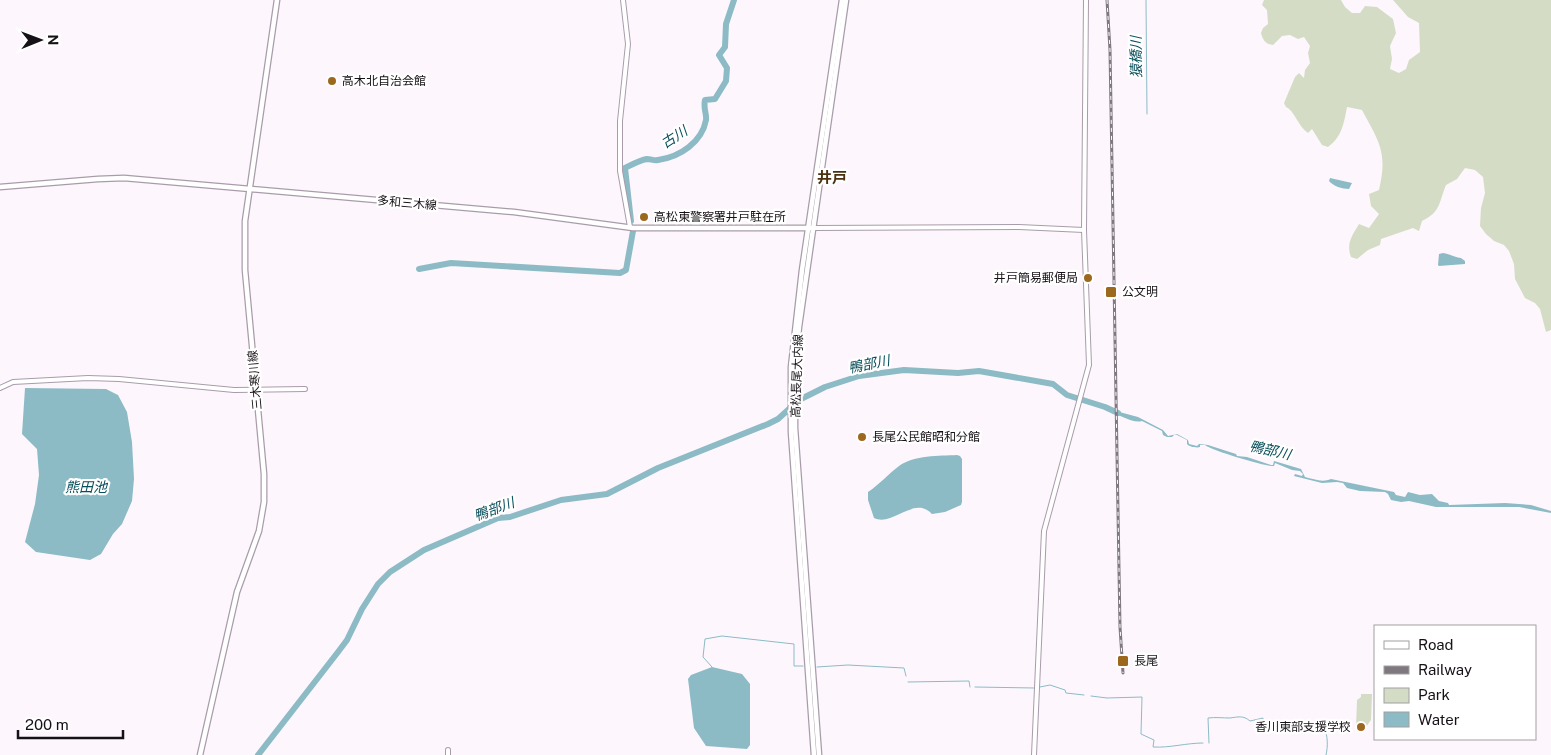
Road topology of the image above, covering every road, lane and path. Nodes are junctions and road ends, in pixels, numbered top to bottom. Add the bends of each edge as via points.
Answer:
1 (277, 0) edge
2 (623, 0) edge
3 (842, 0) edge
4 (846, 0) edge
5 (1086, 0) edge
6 (0, 187) edge
7 (249, 189) junction
8 (630, 227) junction
9 (811, 228) junction
10 (1084, 230) junction
11 (0, 388) edge
12 (305, 389) dead end
13 (256, 390) junction
14 (793, 429) junction
15 (448, 750) dead end
16 (200, 755) edge
17 (448, 755) edge
18 (814, 755) edge
19 (819, 755) edge
20 (1034, 755) edge

1 - 7 main road, 三木寒川線
2 - 8 street via 628,44 620,121 620,171
3 - 9 main road, 高松長尾大内線
4 - 9 main road, 高松長尾大内線
5 - 10 street
6 - 7 main road, 多和三木線 via 124,178
7 - 8 main road, 多和三木線 via 514,212
7 - 13 main road, 三木寒川線 via 244,249
8 - 9 main road, 多和三木線
9 - 10 street via 1019,227
9 - 14 main road, 高松長尾大内線 via 792,393
10 - 20 street via 1089,365 1044,531
11 - 13 street via 13,382 88,378
12 - 13 street
13 - 16 main road, 三木寒川線 via 264,474 262,517 237,592
14 - 18 main road, 高松長尾大内線
14 - 19 main road, 高松長尾大内線
15 - 17 street

